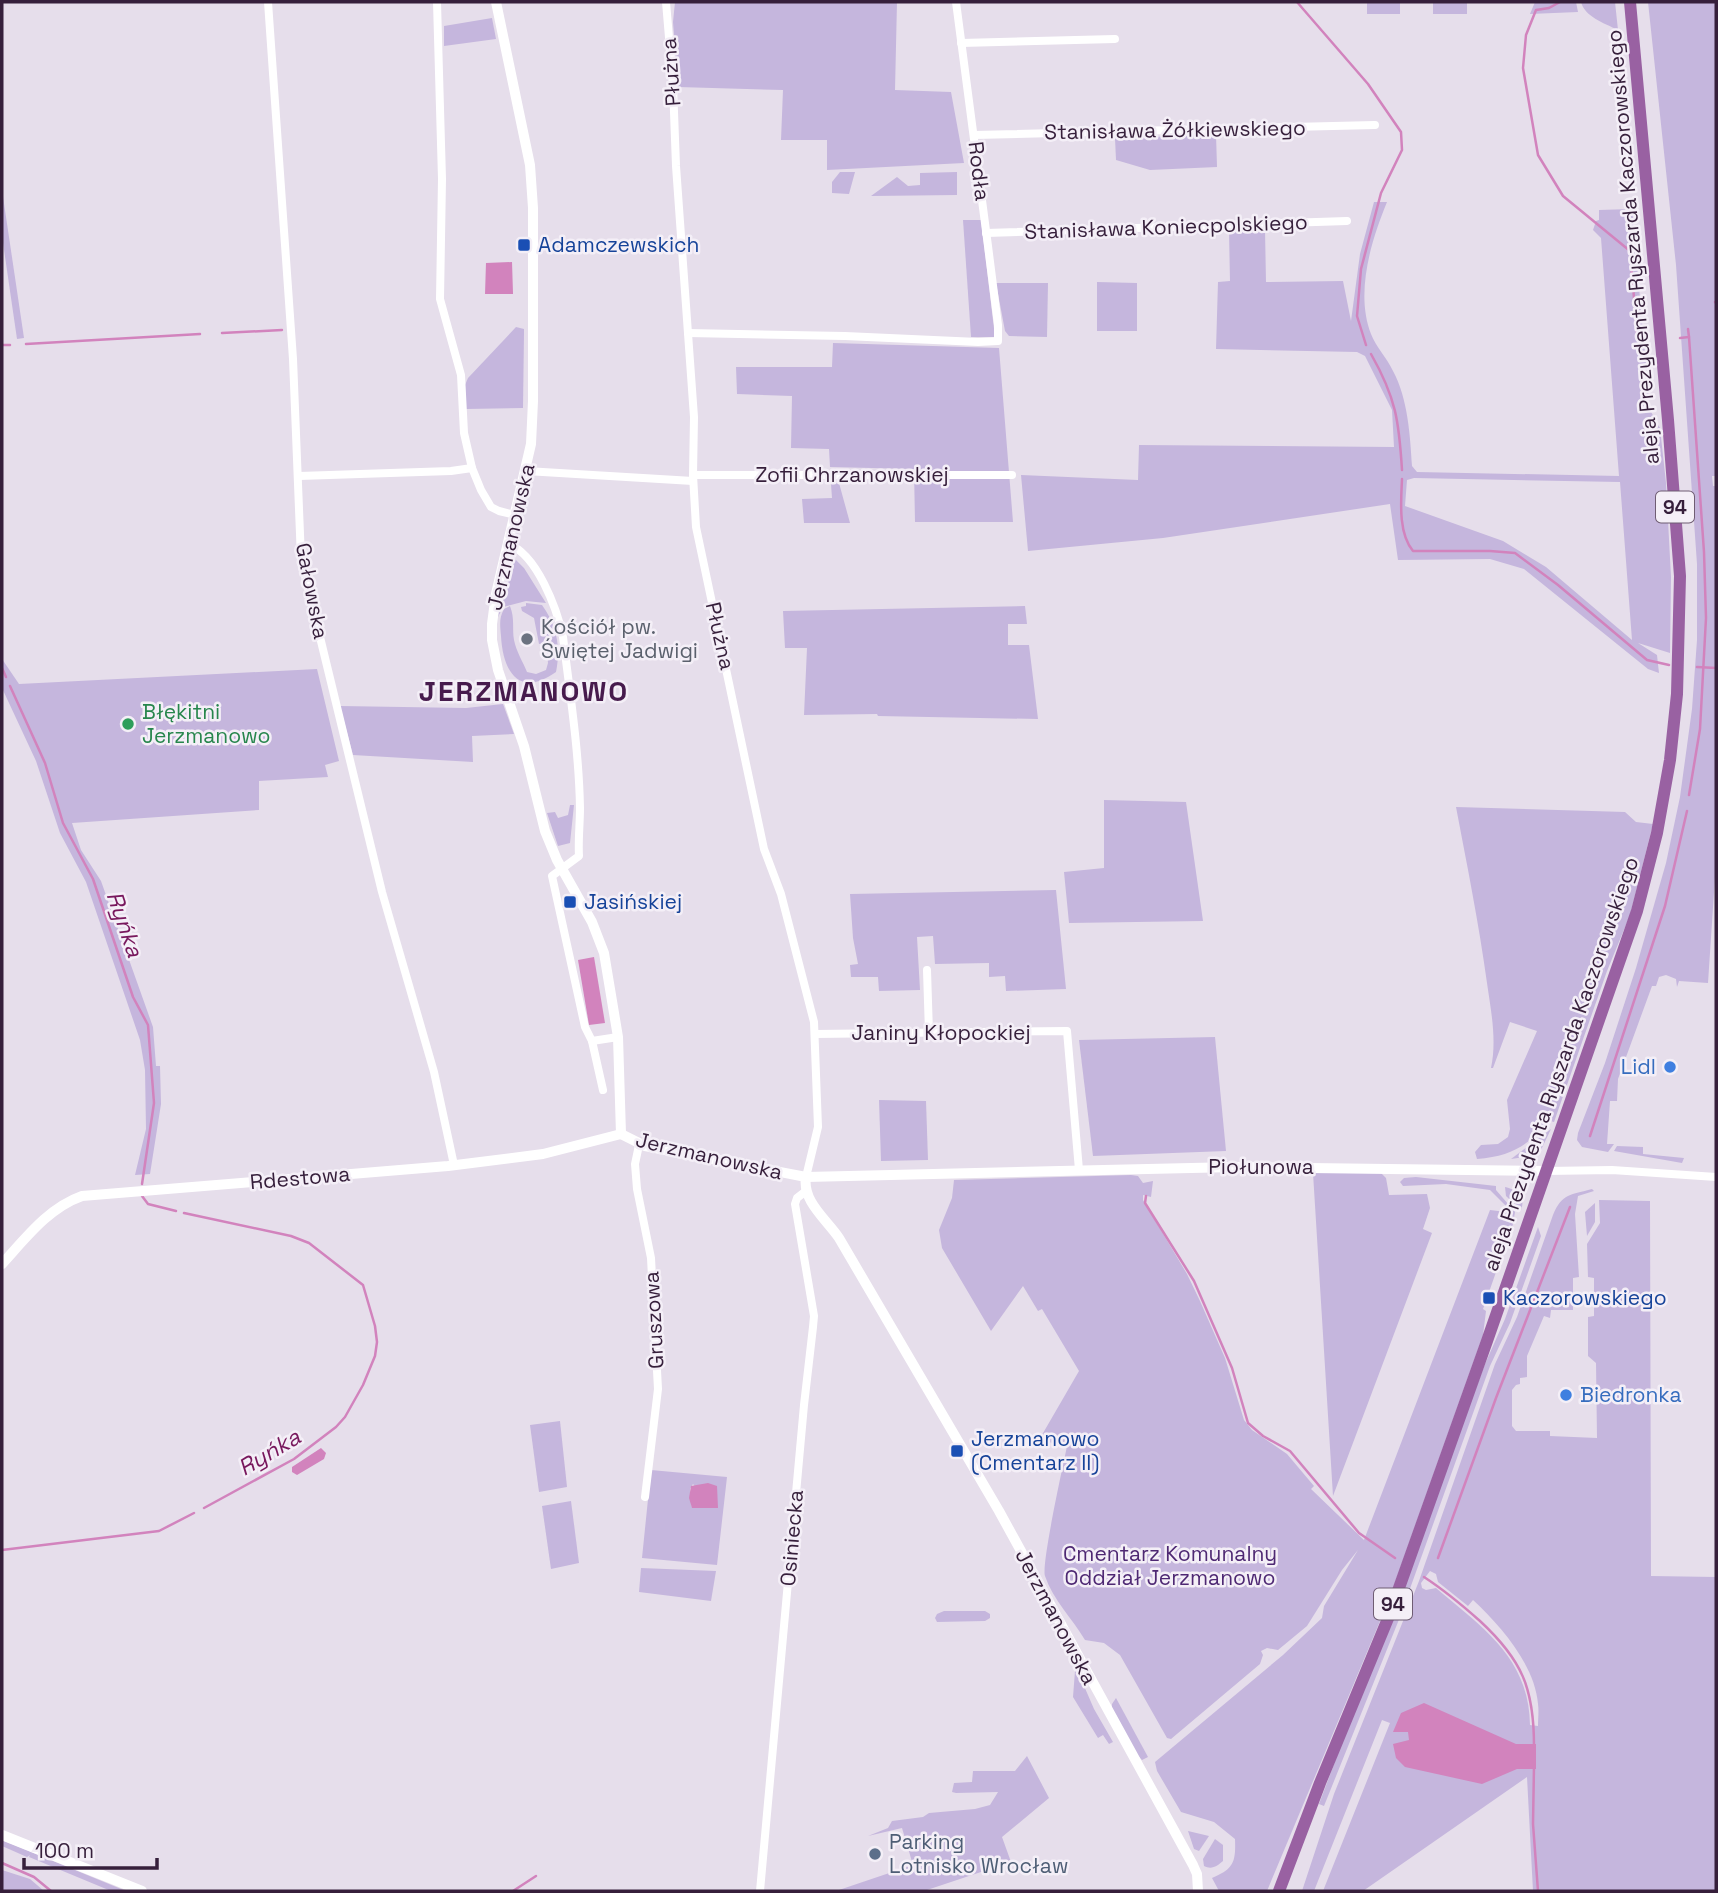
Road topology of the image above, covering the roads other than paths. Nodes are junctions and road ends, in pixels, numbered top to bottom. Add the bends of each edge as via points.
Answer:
1 (268, 2) edge
2 (437, 2) edge
3 (496, 2) edge
4 (666, 2) edge
5 (956, 2) edge
6 (1630, 2) edge
7 (1115, 39) dead end
8 (961, 43) junction
9 (1375, 125) dead end
10 (974, 135) junction
11 (1347, 221) dead end
12 (986, 233) junction
13 (688, 333) junction
14 (472, 468) junction
15 (526, 471) junction
16 (299, 475) junction
17 (1012, 475) dead end
18 (693, 478) junction
19 (515, 515) junction
20 (508, 544) junction
21 (562, 870) junction
22 (927, 970) dead end
23 (929, 1033) junction
24 (815, 1034) junction
25 (618, 1037) junction
26 (593, 1041) junction
27 (603, 1090) dead end
28 (621, 1134) junction
29 (639, 1145) junction
30 (454, 1165) junction
31 (1079, 1170) junction
32 (1546, 1171) junction
33 (806, 1177) junction
34 (1716, 1177) edge
35 (806, 1191) junction
36 (2, 1264) edge
37 (645, 1497) dead end
38 (2, 1835) edge
39 (142, 1891) edge
40 (760, 1891) edge
41 (1198, 1891) edge
42 (1279, 1891) edge

1 - 16 street, Gałowska
2 - 14 street via 440,299 461,375 464,433
3 - 15 street, Jerzmanowska via 531,174 533,401
4 - 13 street, Płużna
5 - 8 street, Rodła
6 - 32 main road, aleja Prezydenta Ryszarda Kaczorowskiego / 94 via 1677,522 1677,694 1657,833 1637,911
7 - 8 street
8 - 10 street, Rodła
9 - 10 street, Stanisława Żółkiewskiego
10 - 12 street, Rodła
11 - 12 street, Stanisława Koniecpolskiego
12 - 13 street, Rodła via 998,341
13 - 18 street, Płużna
14 - 16 street
14 - 19 street via 491,506
15 - 18 street, Zofii Chrzanowskiej
15 - 19 street, Jerzmanowska
16 - 30 street, Gałowska via 305,577 388,916 438,1085
17 - 18 street, Zofii Chrzanowskiej
18 - 24 street, Płużna via 701,555 764,849 781,894
19 - 20 street, Jerzmanowska
20 - 21 street, Jerzmanowska via 493,612 494,654 545,831
20 - 21 street via 541,580 563,637 580,810 579,856
21 - 25 street, Jerzmanowska via 598,934
21 - 26 street via 552,876 585,1027
22 - 23 street
23 - 24 street, Janiny Kłopockiej
23 - 31 street, Janiny Kłopockiej via 1068,1031
24 - 33 street, Płużna via 817,1127
25 - 26 street
25 - 28 street, Jerzmanowska
26 - 27 street
28 - 29 street, Jerzmanowska
28 - 30 street, Rdestowa via 543,1154
29 - 33 street, Jerzmanowska
29 - 37 street, Gruszowa via 635,1164 651,1258 658,1389
30 - 36 street, Rdestowa via 82,1196 51,1214
31 - 32 street, Piołunowa via 1331,1167
31 - 33 street, Piołunowa
32 - 34 street, Piołunowa
32 - 42 main road, aleja Prezydenta Ryszarda Kaczorowskiego / 94 via 1389,1616
33 - 35 street, Jerzmanowska
35 - 40 street, Osiniecka via 795,1204 814,1316
35 - 41 street, Jerzmanowska via 839,1238 999,1511 1189,1859
38 - 39 street

